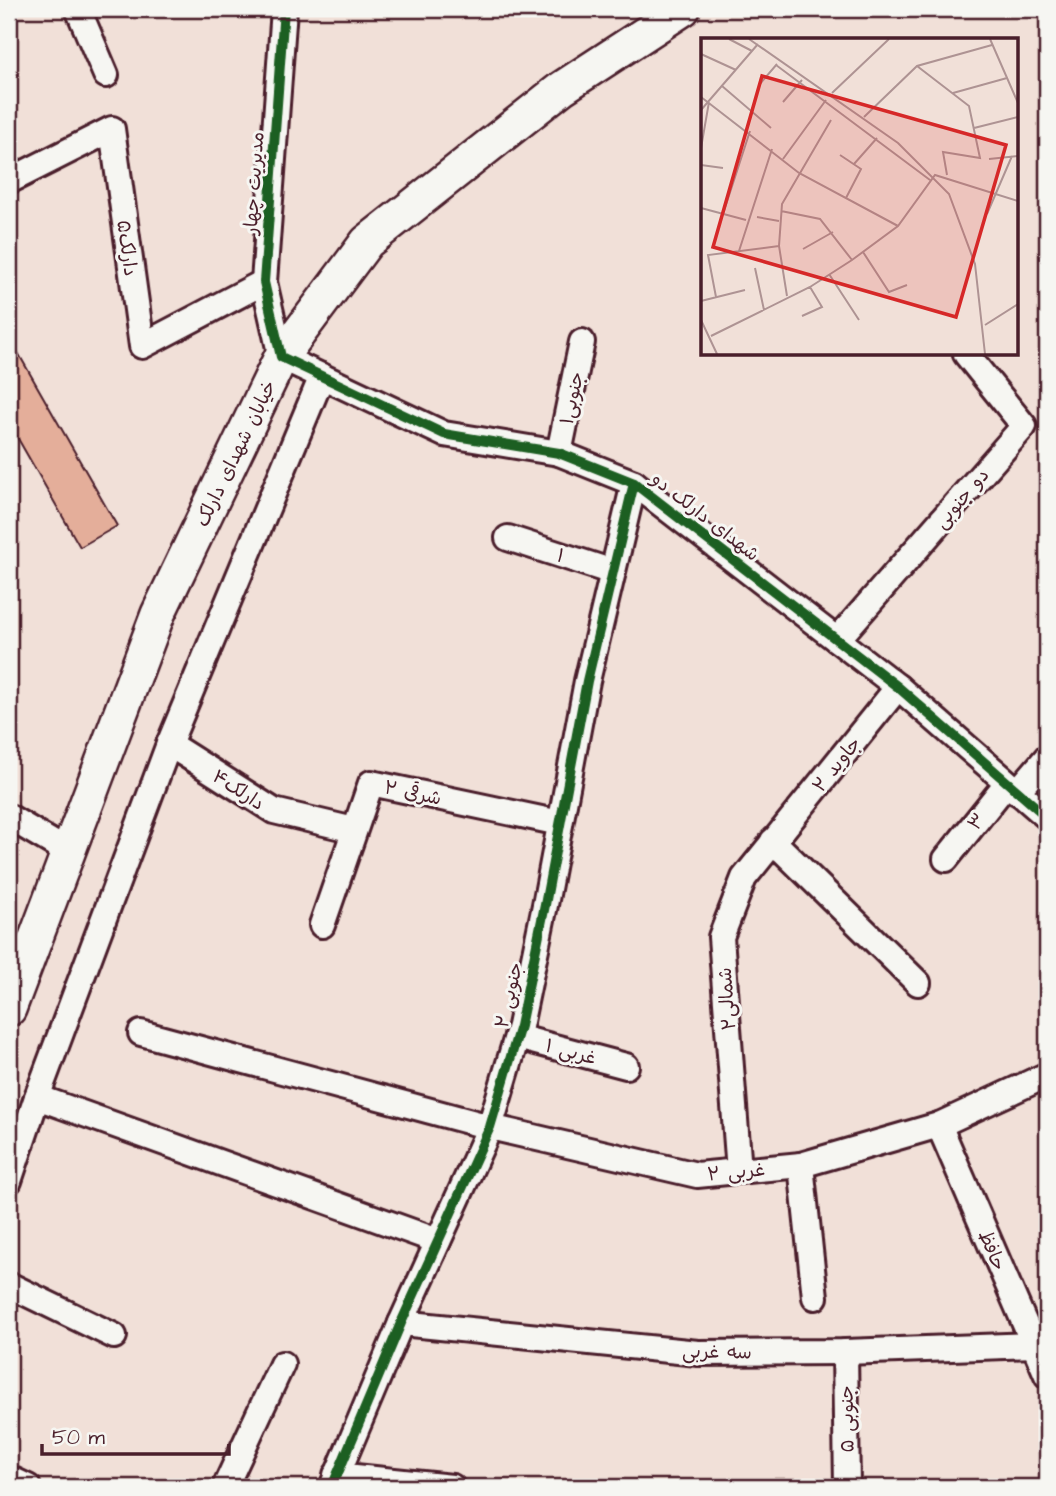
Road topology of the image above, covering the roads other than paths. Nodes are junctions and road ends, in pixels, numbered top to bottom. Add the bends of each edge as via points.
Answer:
1 (78, 9) edge
2 (284, 9) edge
3 (683, 9) edge
4 (106, 75) dead end
5 (9, 181) edge
6 (264, 282) junction
7 (582, 342) dead end
8 (967, 355) edge
9 (281, 357) junction
10 (322, 376) junction
11 (559, 453) junction
12 (634, 483) junction
13 (508, 538) dead end
14 (613, 572) junction
15 (837, 640) junction
16 (898, 687) junction
17 (169, 744) junction
18 (1047, 757) edge
19 (1012, 787) junction
20 (9, 817) edge
21 (1047, 817) edge
22 (560, 823) junction
23 (354, 830) junction
24 (774, 841) junction
25 (68, 852) junction
26 (946, 859) dead end
27 (322, 925) dead end
28 (918, 982) dead end
29 (9, 1009) edge
30 (141, 1033) dead end
31 (517, 1037) junction
32 (626, 1066) dead end
33 (1047, 1075) edge
34 (37, 1097) junction
35 (939, 1125) junction
36 (490, 1127) junction
37 (801, 1165) junction
38 (739, 1171) junction
39 (9, 1181) edge
40 (438, 1241) junction
41 (9, 1285) edge
42 (815, 1297) dead end
43 (401, 1323) junction
44 (114, 1336) dead end
45 (1034, 1345) junction
46 (845, 1352) junction
47 (282, 1364) dead end
48 (1047, 1375) edge
49 (9, 1478) edge
50 (334, 1481) edge
51 (28, 1487) edge
52 (225, 1487) edge
53 (453, 1487) edge
54 (847, 1487) edge

1 - 4 street
2 - 6 street, مدیریت چهار
3 - 9 main road, خیابان شهدای دارلک via 562,88 367,242
5 - 6 street, دارلک۵ via 111,129 142,345
6 - 9 street, مدیریت چهار
7 - 11 street, جنوبی۱
8 - 15 street, دو جنوبی via 1024,426
9 - 10 street, شهدای دارلک دو
9 - 25 main road, خیابان شهدای دارلک via 158,614
10 - 11 street, شهدای دارلک دو via 444,434
10 - 17 street
11 - 12 street, شهدای دارلک دو
12 - 14 street, ۲ جنوبی
12 - 15 street, شهدای دارلک دو
13 - 14 street, ۱
14 - 22 street, ۲ جنوبی
15 - 16 street, شهدای دارلک دو
16 - 19 street, شهدای دارلک دو
16 - 24 street, ۲ جاوید
17 - 23 street, دارلک۴ via 274,811
17 - 34 street
18 - 19 street, ۳
19 - 21 street, شهدای دارلک دو
19 - 26 street, ۳
20 - 25 street
22 - 23 street, ۲ شرقی via 371,783
22 - 31 street, ۲ جنوبی
23 - 27 street, ۲ شرقی
24 - 28 street
24 - 38 street, شمالی۲ via 744,878 721,937
25 - 29 main road, خیابان شهدای دارلک
30 - 36 street, ۲ غربی
31 - 32 street, ۱ غربی
31 - 36 street, ۲ جنوبی
33 - 35 street, ۲ غربی
34 - 39 street
34 - 40 street
35 - 37 street, ۲ غربی
35 - 45 street, حافظ
36 - 38 street, ۲ غربی via 697,1175
36 - 40 street, ۲ جنوبی
37 - 38 street, ۲ غربی
37 - 42 street
40 - 43 street, ۲ جنوبی
41 - 44 street
43 - 46 street, سه غربی via 698,1353
43 - 50 street, ۲ جنوبی
45 - 46 street, سه غربی
45 - 48 street, حافظ
46 - 54 street, ۵ جنوبی
47 - 52 street
49 - 51 street
50 - 53 street

